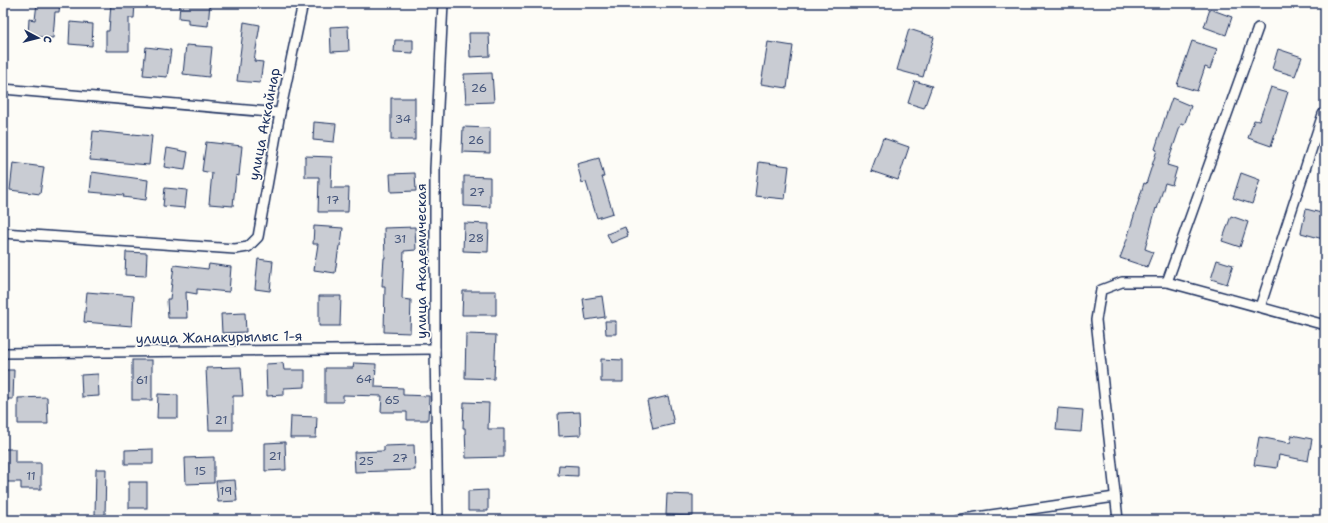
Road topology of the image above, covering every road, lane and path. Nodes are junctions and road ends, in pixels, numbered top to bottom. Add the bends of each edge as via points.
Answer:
1 (302, 3) edge
2 (443, 3) edge
3 (1258, 28) dead end
4 (3, 89) edge
5 (280, 113) junction
6 (1323, 114) dead end
7 (3, 234) edge
8 (1167, 282) junction
9 (1260, 307) junction
10 (1325, 325) edge
11 (435, 349) junction
12 (3, 353) edge
13 (1115, 497) junction
14 (438, 520) edge
15 (956, 520) edge
16 (1118, 520) edge

1 - 5 street, улица Аккайнар
2 - 11 street, улица Академическая via 435,170
3 - 8 street
4 - 5 street
5 - 7 street, улица Аккайнар via 258,237 248,247 235,249
6 - 9 street
8 - 9 street
8 - 13 street via 1122,282 1101,290 1096,320
9 - 10 street
11 - 12 street, улица Жанакурылыс 1-я
11 - 14 street, улица Академическая
13 - 15 street
13 - 16 street

